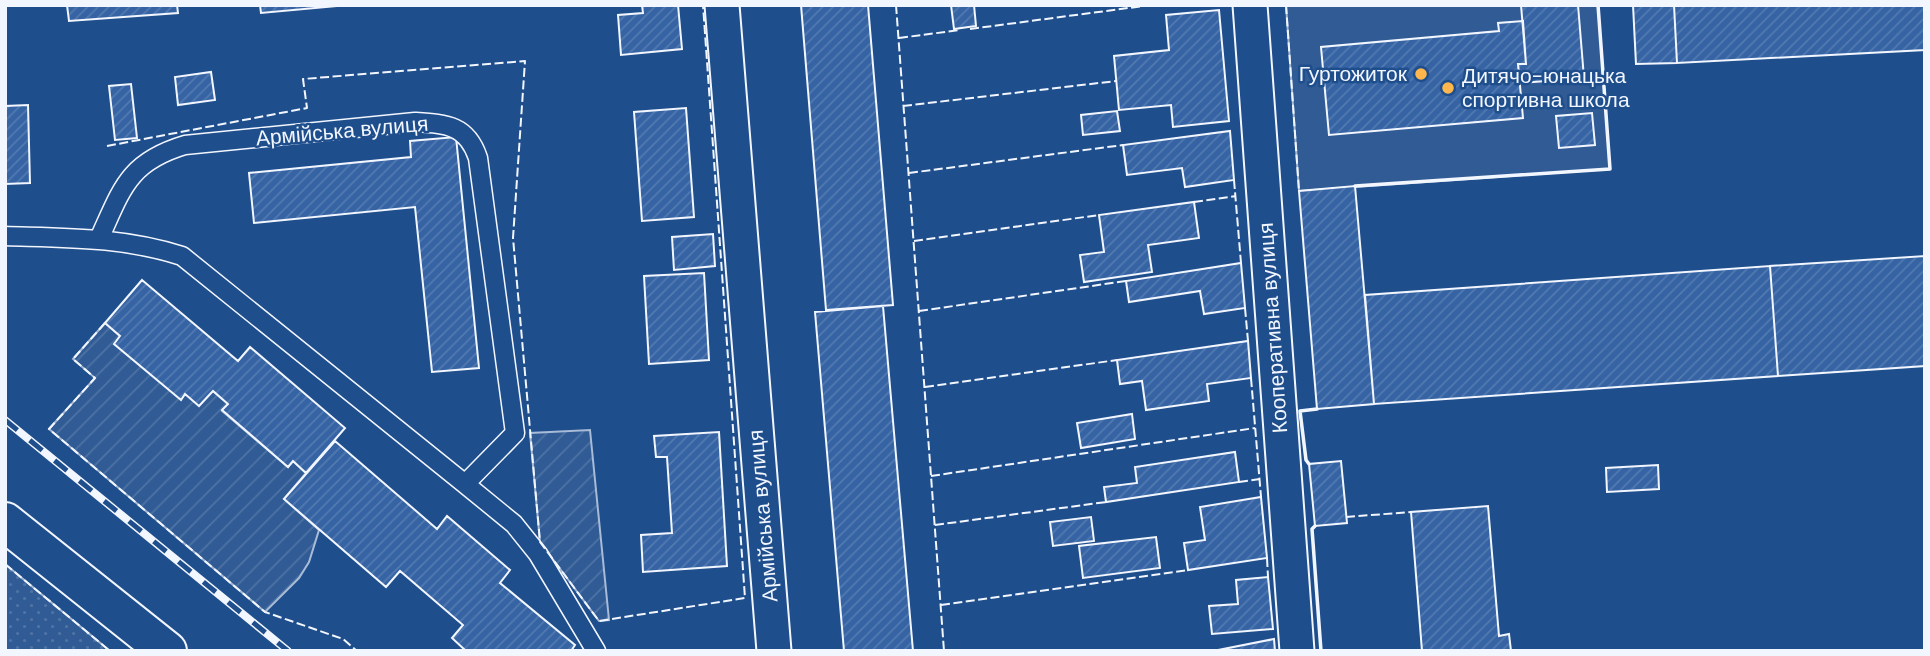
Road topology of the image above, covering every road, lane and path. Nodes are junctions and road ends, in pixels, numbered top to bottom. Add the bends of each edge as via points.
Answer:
1 (722, 5) edge
2 (1250, 5) edge
3 (5, 236) edge
4 (99, 239) junction
5 (466, 484) junction
6 (5, 522) edge
7 (167, 651) edge
8 (596, 651) edge
9 (774, 651) edge
10 (1297, 651) edge

1 - 9 street, Армійська вулиця
2 - 10 street, Кооперативна вулиця
3 - 4 lane
4 - 5 lane via 182,256
4 - 5 lane, Армійська вулиця via 124,184 162,152 186,145 415,122 452,126 473,144 478,158 515,433
5 - 8 lane via 514,524 538,554
6 - 7 street

